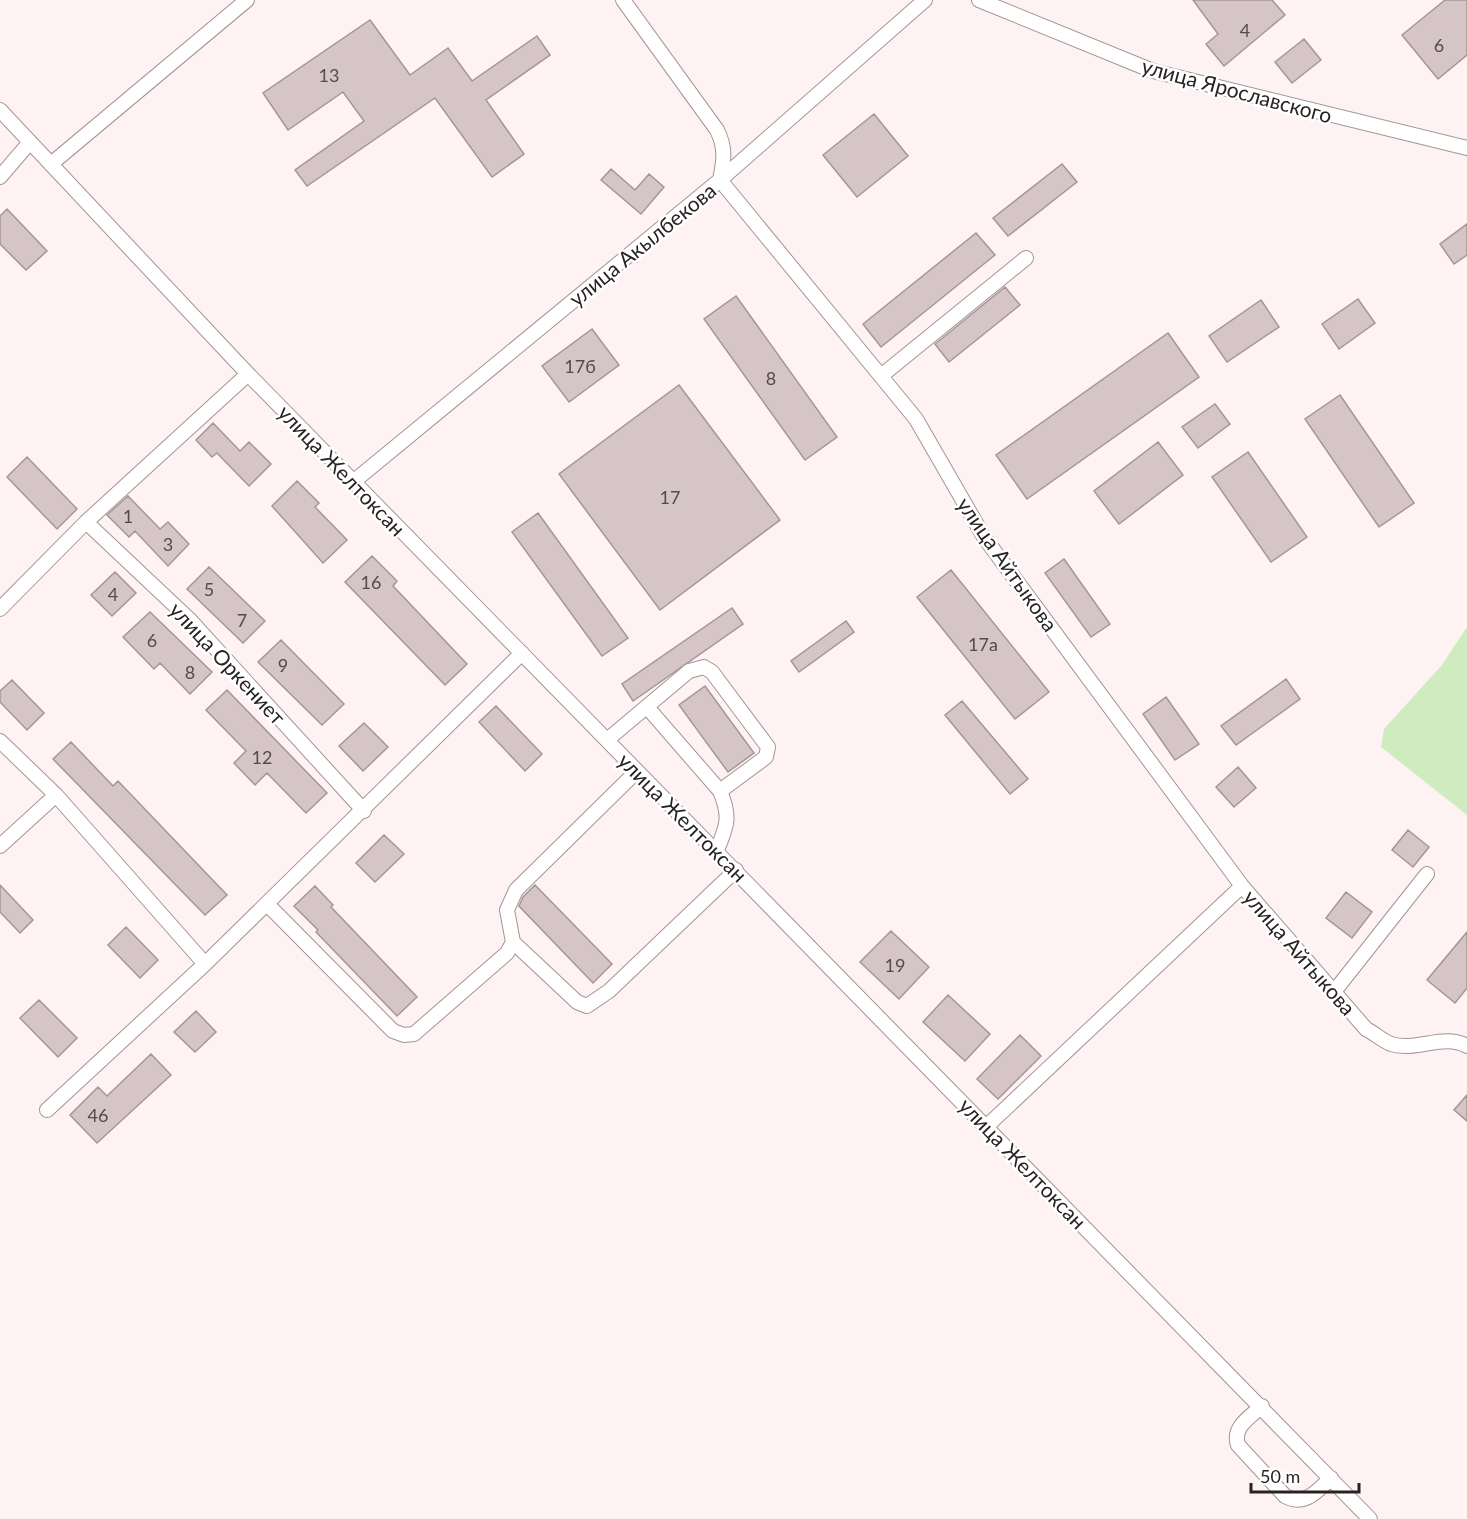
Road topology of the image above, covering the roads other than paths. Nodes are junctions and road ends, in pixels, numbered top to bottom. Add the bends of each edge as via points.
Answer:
1 (248, 0) edge
2 (623, 0) edge
3 (925, 0) edge
4 (979, 0) edge
5 (0, 110) edge
6 (30, 142) junction
7 (1467, 148) edge
8 (51, 164) junction
9 (0, 177) edge
10 (720, 180) junction
11 (1026, 258) dead end
12 (248, 374) junction
13 (881, 375) junction
14 (353, 482) junction
15 (86, 522) junction
16 (0, 609) edge
17 (522, 653) junction
18 (646, 706) junction
19 (607, 740) junction
20 (0, 741) edge
21 (636, 772) junction
22 (720, 791) junction
23 (56, 795) junction
24 (364, 811) junction
25 (0, 846) edge
26 (717, 850) junction
27 (736, 870) junction
28 (1427, 874) dead end
29 (1242, 886) junction
30 (267, 904) junction
31 (513, 942) junction
32 (205, 964) junction
33 (1333, 993) junction
34 (1467, 1046) edge
35 (47, 1110) dead end
36 (987, 1126) junction
37 (1262, 1406) junction
38 (1331, 1478) junction
39 (1370, 1519) edge

1 - 8 street
2 - 10 street via 717,130 724,144 725,159
3 - 10 street, улица Акылбекова
4 - 7 street, улица Ярославского via 1153,71
5 - 6 street, улица Желтоксан
6 - 8 street, улица Желтоксан
6 - 9 street
8 - 12 street, улица Желтоксан
10 - 13 street, улица Айтыкова
10 - 14 street, улица Акылбекова
11 - 13 street
12 - 14 street, улица Желтоксан
12 - 15 street
13 - 29 street, улица Айтыкова via 916,419 984,537
14 - 17 street, улица Желтоксан
15 - 16 street
15 - 24 street, улица Оркениет via 189,619
17 - 19 street, улица Желтоксан
17 - 24 street
18 - 19 street
18 - 22 street
18 - 22 street via 689,671 704,667 712,672 768,747 766,757
19 - 21 street, улица Желтоксан
20 - 23 street
21 - 26 street, улица Желтоксан
21 - 31 street via 516,890 507,910
22 - 26 street via 728,825
23 - 25 street
23 - 32 street
24 - 30 street
26 - 27 street, улица Желтоксан
27 - 31 street via 609,991 587,1006 577,1002
27 - 36 street, улица Желтоксан
28 - 33 street
29 - 33 street, улица Айтыкова
29 - 36 street
30 - 31 street via 393,1030 404,1035 423,1027 501,960
30 - 32 street
32 - 35 street
33 - 34 street, улица Айтыкова via 1366,1029 1390,1044 1414,1047 1450,1041
36 - 37 street, улица Желтоксан
37 - 38 street, улица Желтоксан
37 - 38 street via 1241,1426 1236,1440 1285,1496 1293,1500 1311,1497
38 - 39 street, улица Желтоксан

